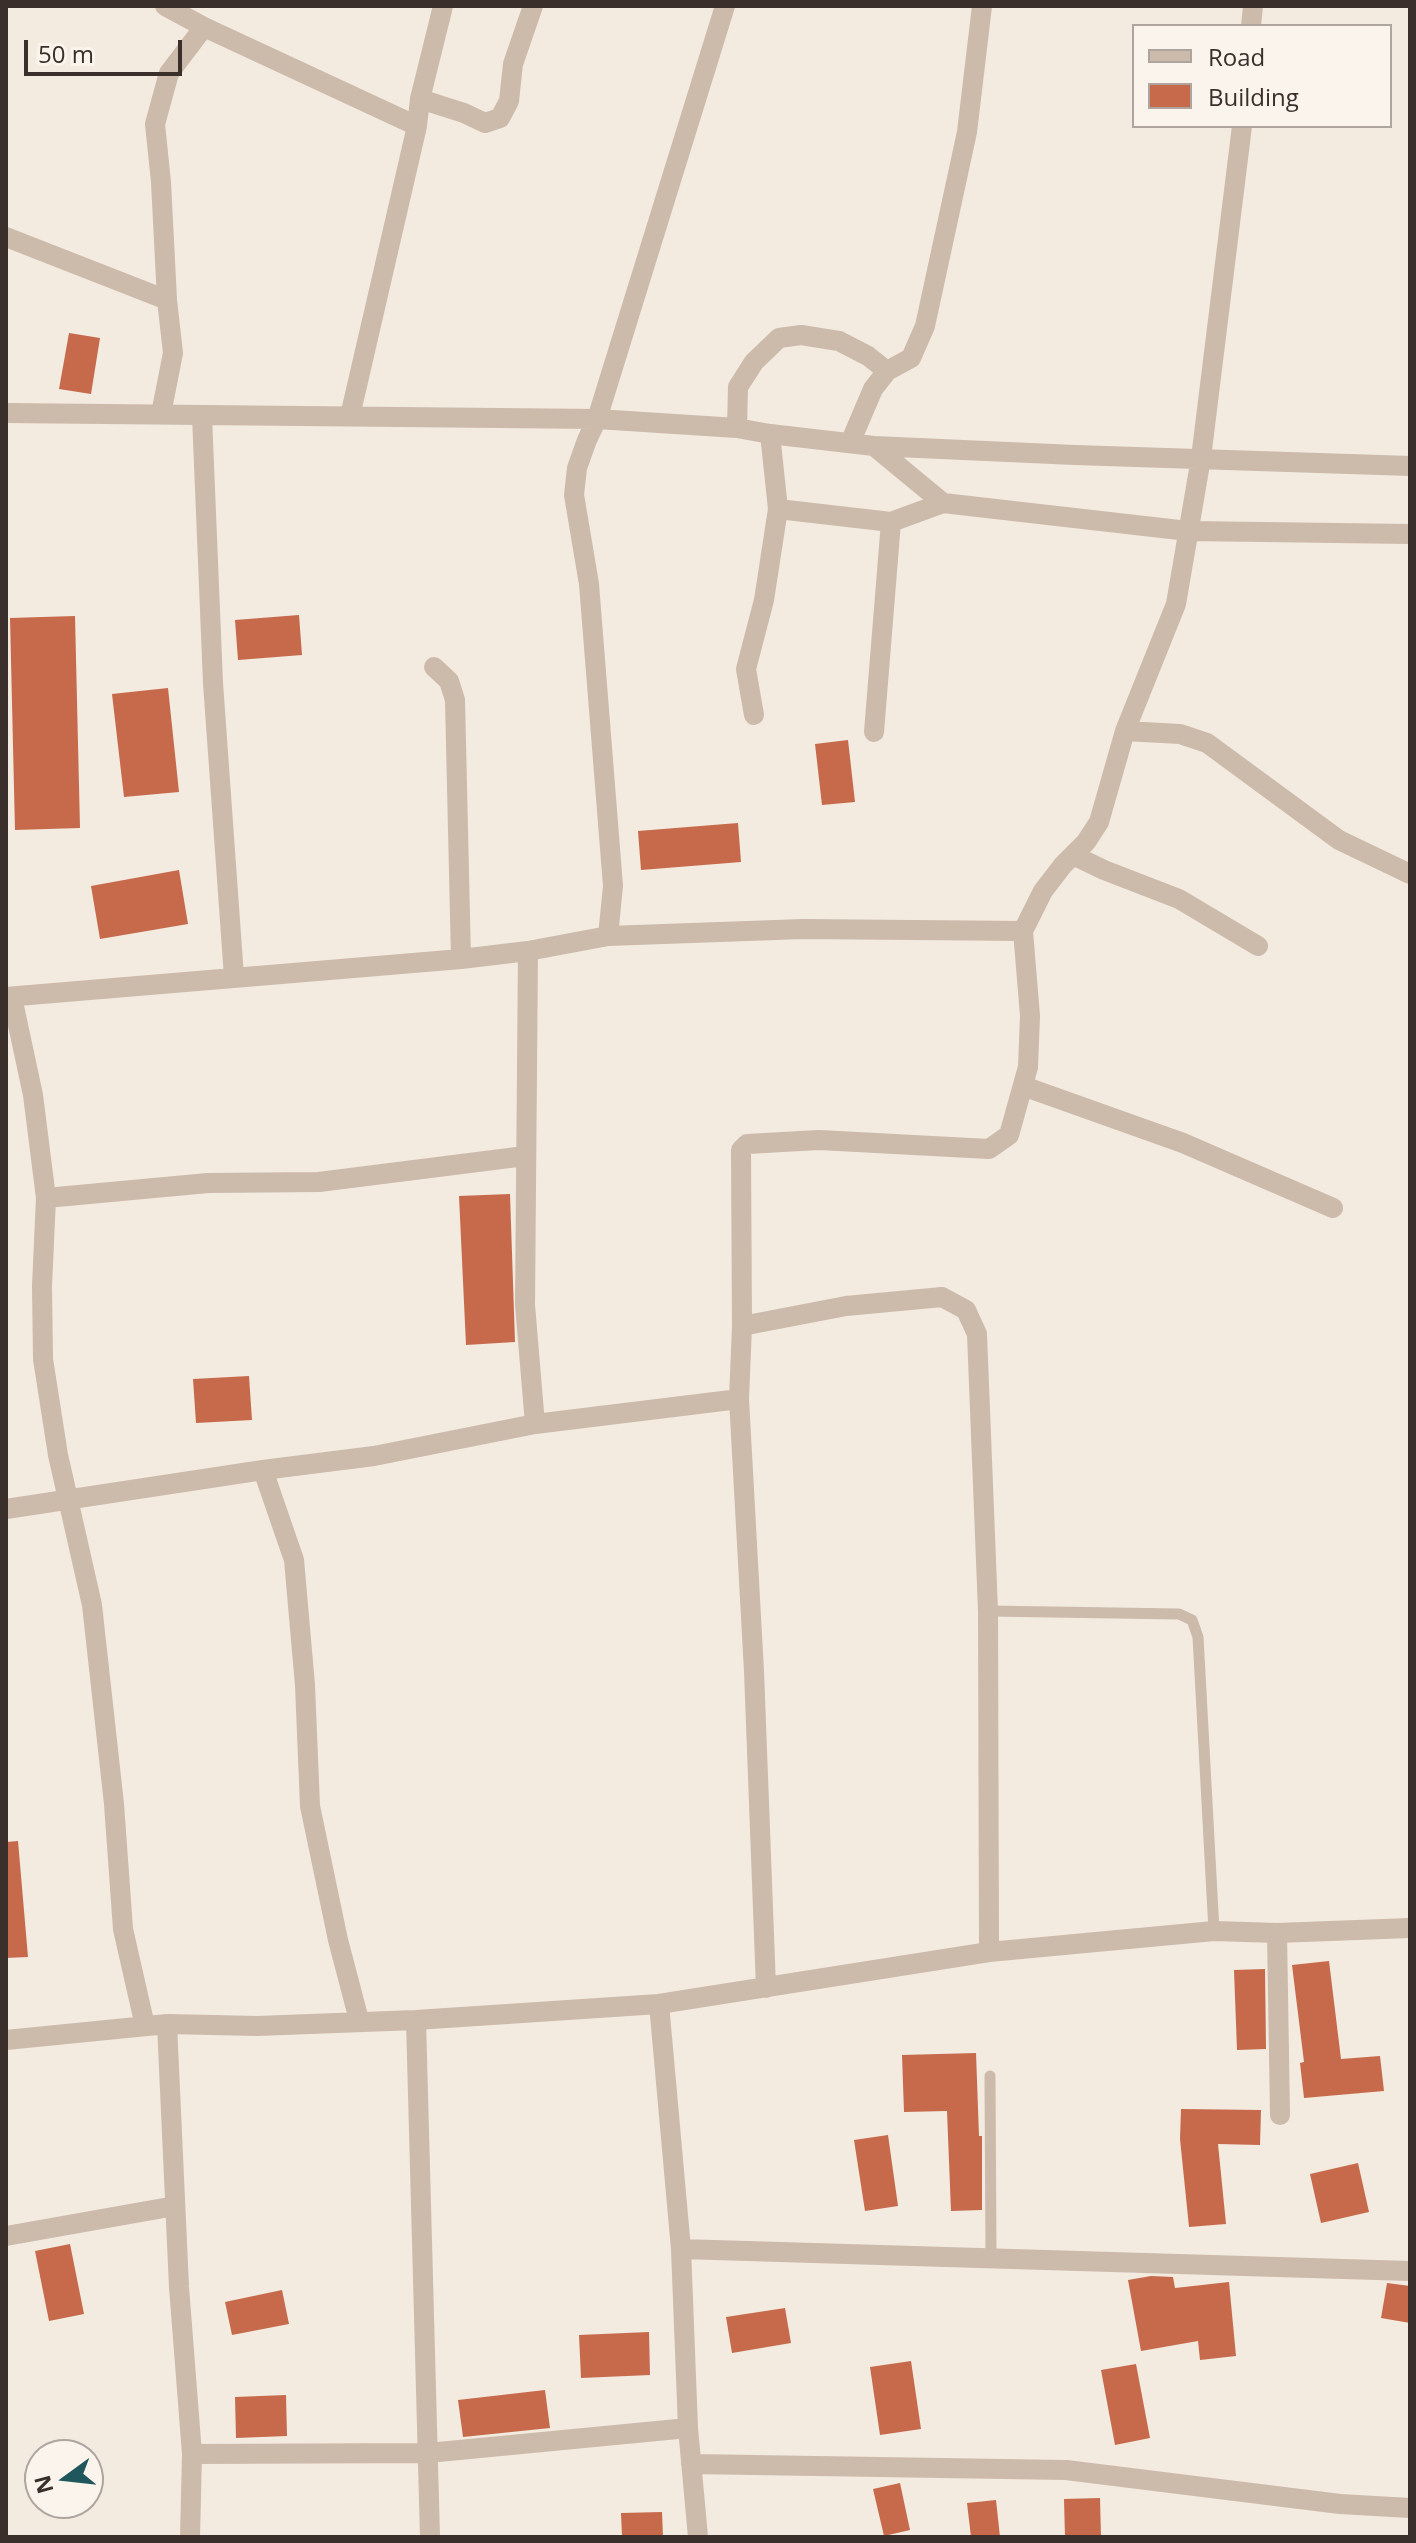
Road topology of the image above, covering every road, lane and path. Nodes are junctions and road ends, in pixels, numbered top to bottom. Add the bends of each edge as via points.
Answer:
1 (165, 6) edge
2 (443, 6) edge
3 (533, 6) edge
4 (725, 6) edge
5 (982, 6) edge
6 (194, 17) edge
7 (420, 99) junction
8 (417, 126) junction
9 (1242, 128) edge
10 (6, 237) edge
11 (167, 300) junction
12 (887, 371) junction
13 (6, 413) edge
14 (161, 414) junction
15 (202, 416) junction
16 (350, 416) junction
17 (597, 419) junction
18 (737, 428) junction
19 (770, 434) junction
20 (850, 443) junction
21 (874, 446) junction
22 (1201, 458) junction
23 (1410, 466) edge
24 (943, 503) junction
25 (778, 509) junction
26 (891, 522) junction
27 (1188, 531) junction
28 (1410, 534) edge
29 (434, 667) dead end
30 (754, 715) dead end
31 (1125, 731) junction
32 (874, 732) dead end
33 (1073, 855) junction
34 (1410, 874) edge
35 (1023, 931) junction
36 (608, 936) junction
37 (1258, 946) dead end
38 (528, 951) junction
39 (461, 959) junction
40 (234, 977) junction
41 (9, 997) edge
42 (1023, 1086) junction
43 (525, 1156) junction
44 (46, 1198) junction
45 (1333, 1208) dead end
46 (742, 1326) junction
47 (739, 1399) junction
48 (535, 1424) junction
49 (263, 1470) junction
50 (70, 1500) junction
51 (6, 1509) edge
52 (988, 1611) junction
53 (1410, 1928) edge
54 (1214, 1931) junction
55 (1277, 1933) junction
56 (989, 1952) junction
57 (766, 1988) junction
58 (659, 2004) junction
59 (359, 2020) junction
60 (416, 2020) junction
61 (167, 2024) junction
62 (145, 2026) junction
63 (6, 2040) edge
64 (990, 2076) dead end
65 (1280, 2115) dead end
66 (175, 2206) junction
67 (6, 2236) edge
68 (681, 2249) junction
69 (991, 2257) junction
70 (1410, 2271) edge
71 (688, 2428) junction
72 (428, 2453) junction
73 (192, 2454) junction
74 (691, 2464) junction
75 (1410, 2508) edge
76 (190, 2537) edge
77 (430, 2537) edge
78 (698, 2537) edge

1 - 6 street
2 - 7 street
3 - 7 street via 500,118 485,123
4 - 17 street
5 - 12 street via 967,132 925,326 911,358
6 - 8 street
6 - 11 street via 169,73 155,124
7 - 8 street
8 - 16 street
9 - 22 street
10 - 11 street
11 - 14 street via 173,353
12 - 18 street via 839,341 801,335 779,338 738,387
12 - 20 street via 873,389
13 - 14 street
14 - 15 street
15 - 16 street
15 - 40 street via 213,683
16 - 17 street
17 - 18 street
17 - 36 street via 577,468 574,495 589,584 612,871
18 - 19 street
19 - 20 street
19 - 25 street
20 - 21 street
21 - 22 street
21 - 24 street
22 - 23 street
22 - 27 street
24 - 26 street
24 - 27 street
25 - 26 street
25 - 30 street via 764,600 746,669
26 - 32 street
27 - 28 street
27 - 31 street via 1176,604
29 - 39 street via 449,681 455,700
31 - 33 street via 1099,822
31 - 34 street via 1180,734 1207,743 1339,840
33 - 35 street via 1043,891
33 - 37 street via 1179,899
35 - 36 street via 803,929
35 - 42 street via 1030,1016
36 - 38 street
38 - 39 street
38 - 43 street
39 - 40 street
40 - 41 street
41 - 44 street via 33,1095
42 - 45 street via 1183,1143
42 - 46 street via 1009,1135 989,1149 819,1140 743,1146
43 - 44 street via 319,1182 208,1183
43 - 48 street via 525,1305
44 - 50 street via 43,1359
46 - 47 street
46 - 52 street via 846,1306 942,1297 966,1310 977,1334
47 - 48 street
47 - 57 street
48 - 49 street via 374,1456
49 - 50 street
49 - 59 street via 294,1560 310,1806
50 - 51 street
50 - 62 street via 92,1605 123,1929
52 - 54 lane via 1179,1614 1192,1620 1198,1637
52 - 56 street
53 - 55 street
54 - 55 street
54 - 56 street
55 - 65 street
56 - 57 street
57 - 58 street
58 - 60 street
58 - 68 street
59 - 60 street
59 - 61 street
60 - 72 street
61 - 62 street
61 - 66 street
62 - 63 street
64 - 69 lane
66 - 67 street
66 - 73 street
68 - 69 street
68 - 71 street
69 - 70 street
71 - 72 street
71 - 74 street
72 - 73 street
72 - 77 street
73 - 76 street
74 - 75 street via 1066,2470
74 - 78 street

